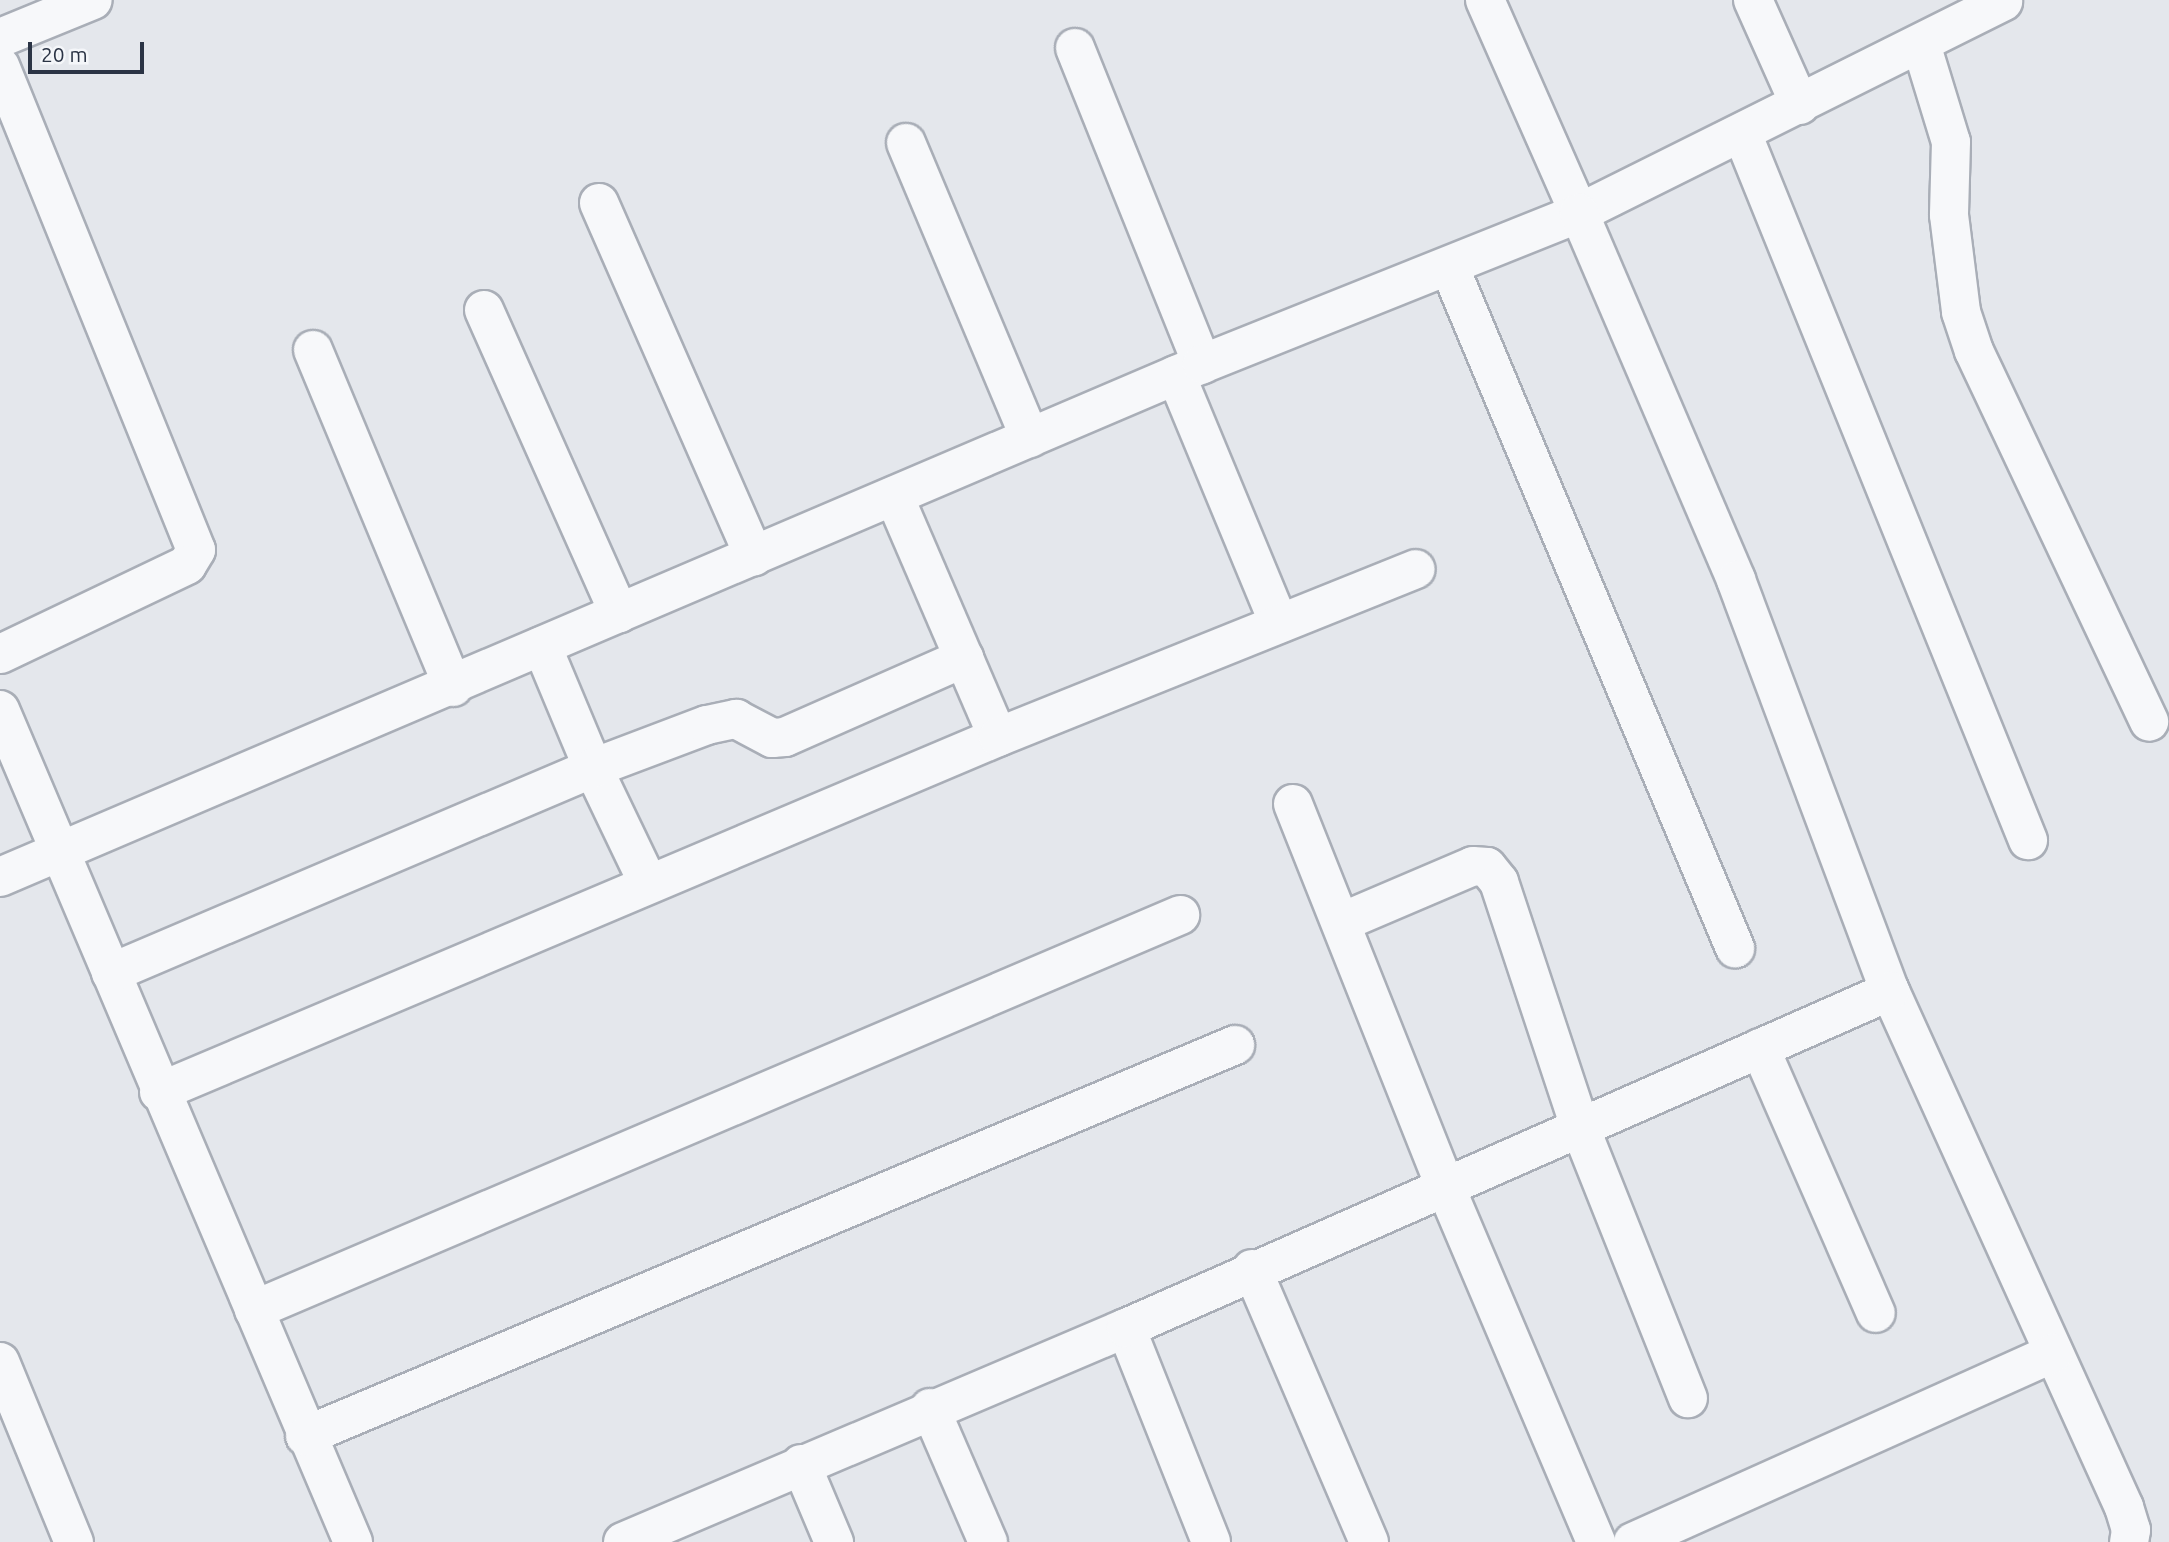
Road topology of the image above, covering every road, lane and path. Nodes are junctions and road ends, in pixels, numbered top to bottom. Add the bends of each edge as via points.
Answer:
1 (93, 0) edge
2 (1485, 0) edge
3 (1754, 0) edge
4 (2003, 1) edge
5 (0, 37) edge
6 (1921, 44) junction
7 (1075, 48) dead end
8 (0, 66) edge
9 (1800, 105) junction
10 (1742, 133) junction
11 (906, 143) dead end
12 (599, 203) dead end
13 (1580, 213) junction
14 (1450, 266) junction
15 (484, 310) dead end
16 (313, 350) dead end
17 (1189, 370) junction
18 (1030, 438) junction
19 (894, 496) junction
20 (754, 556) junction
21 (1416, 569) dead end
22 (619, 613) junction
23 (1279, 624) junction
24 (542, 646) junction
25 (0, 654) edge
26 (964, 658) junction
27 (453, 687) junction
28 (0, 710) edge
29 (2149, 722) dead end
30 (998, 737) junction
31 (593, 768) junction
32 (1293, 804) dead end
33 (2028, 840) dead end
34 (60, 852) junction
35 (0, 877) edge
36 (649, 883) junction
37 (1180, 915) dead end
38 (1342, 922) junction
39 (1735, 948) dead end
40 (111, 973) junction
41 (1890, 991) junction
42 (1235, 1045) dead end
43 (1760, 1048) junction
44 (159, 1092) junction
45 (1580, 1127) junction
46 (1445, 1186) junction
47 (1252, 1269) junction
48 (254, 1310) junction
49 (1876, 1313) dead end
50 (1126, 1328) junction
51 (2054, 1353) junction
52 (0, 1362) edge
53 (1688, 1398) dead end
54 (930, 1408) junction
55 (305, 1436) junction
56 (801, 1464) junction
57 (74, 1542) edge
58 (353, 1542) edge
59 (624, 1542) edge
60 (834, 1542) edge
61 (988, 1542) edge
62 (1211, 1542) edge
63 (1369, 1542) edge
64 (1595, 1542) edge
65 (1633, 1542) edge
66 (2129, 1542) edge

1 - 5 street
2 - 13 street
3 - 9 street
4 - 6 street
6 - 9 street
6 - 29 street via 1951,142 1951,254 1970,338
7 - 17 street
8 - 25 street via 196,550 187,565
9 - 10 street
10 - 13 street
10 - 33 street
11 - 18 street
12 - 20 street
13 - 14 street
13 - 41 street via 1736,580
14 - 17 street
14 - 39 street
15 - 22 street
16 - 27 street
17 - 18 street
17 - 23 street
18 - 19 street
19 - 20 street
19 - 26 street
20 - 22 street
21 - 23 street
22 - 24 street
23 - 30 street
24 - 27 street
24 - 31 street
26 - 30 street
26 - 31 street via 785,737 772,738 748,724 725,719
27 - 34 street
28 - 34 street
30 - 36 street
31 - 36 street
31 - 40 street
32 - 38 street
34 - 35 street
34 - 40 street
36 - 44 street
37 - 48 street
38 - 45 street via 1455,871 1487,867 1499,882
38 - 46 street
40 - 44 street
41 - 43 street
41 - 51 street
42 - 55 street
43 - 45 street
43 - 49 street
44 - 48 street
45 - 46 street
45 - 53 street
46 - 47 street
46 - 64 street
47 - 50 street
47 - 63 street
48 - 55 street
50 - 54 street
50 - 62 street
51 - 65 street
51 - 66 street via 2124,1507 2131,1530
52 - 57 street
54 - 56 street
54 - 61 street
55 - 58 street
56 - 59 street
56 - 60 street

